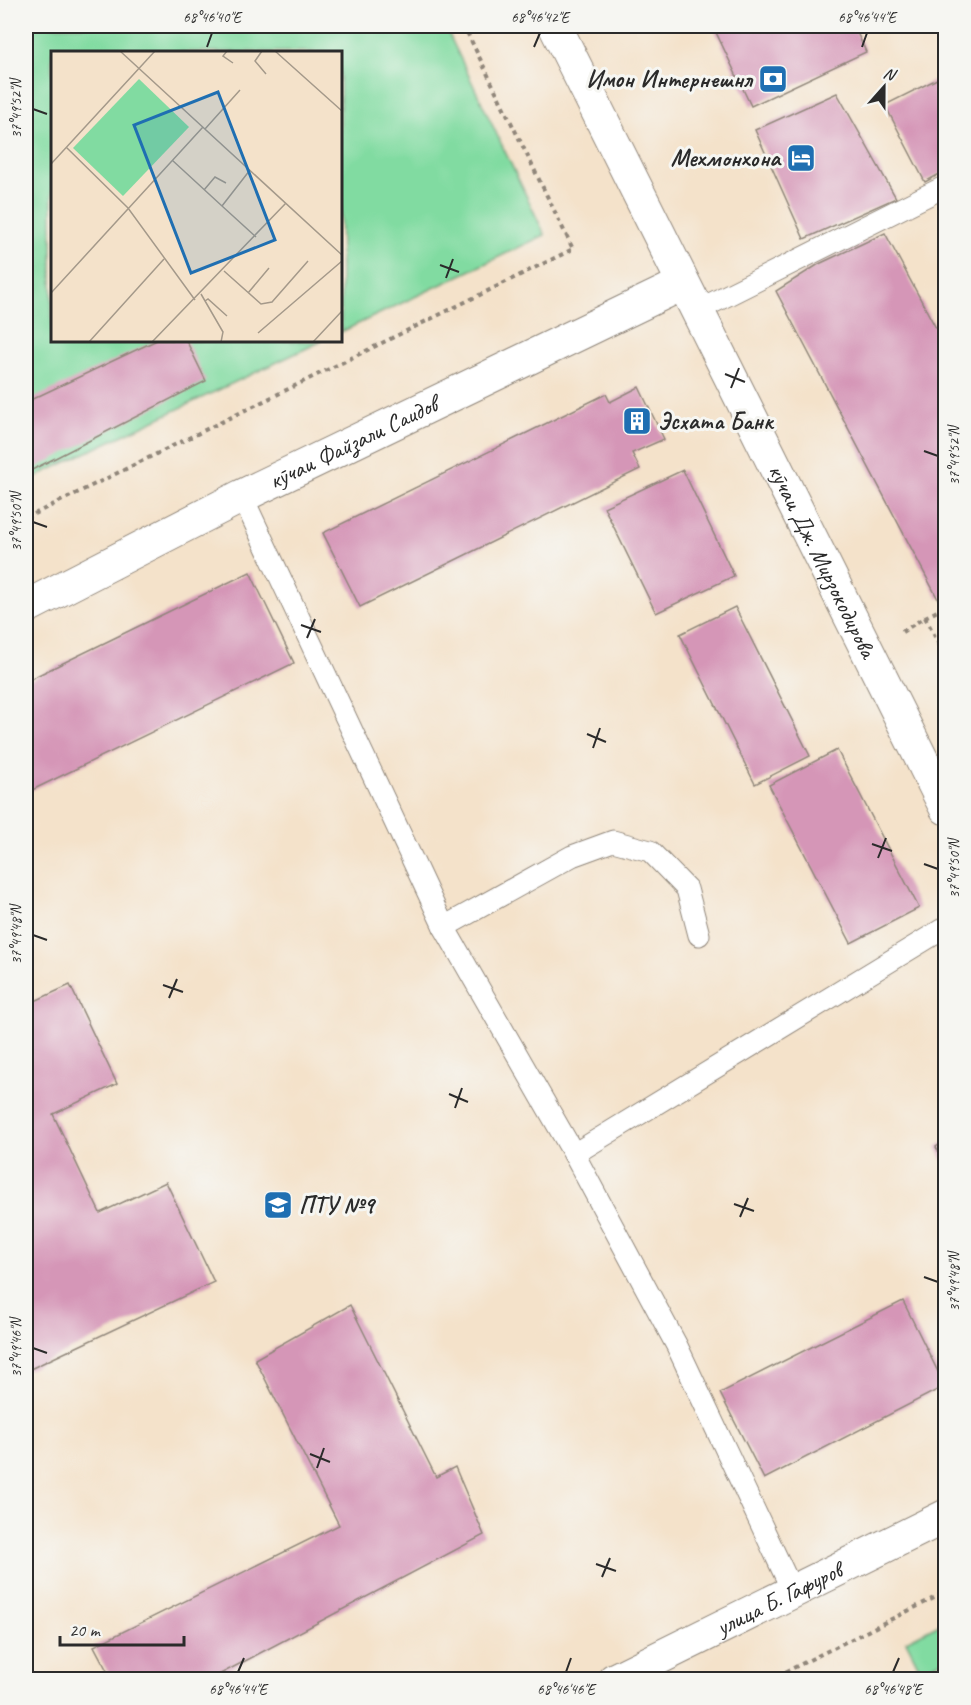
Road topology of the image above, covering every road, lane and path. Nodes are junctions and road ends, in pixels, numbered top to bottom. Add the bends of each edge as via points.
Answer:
1 (464, 26) edge
2 (555, 26) edge
3 (945, 186) edge
4 (689, 298) junction
5 (242, 496) junction
6 (26, 518) edge
7 (26, 607) edge
8 (945, 607) edge
9 (925, 617) junction
10 (868, 653) junction
11 (945, 658) edge
12 (945, 808) edge
13 (444, 927) junction
14 (945, 927) edge
15 (699, 935) dead end
16 (574, 1154) junction
17 (945, 1516) edge
18 (793, 1592) junction
19 (945, 1592) edge
20 (945, 1676) edge
21 (614, 1680) edge
22 (769, 1680) edge
23 (938, 1680) edge

1 - 6 path via 573,249
2 - 4 street, кӯчаи Дж. Мирзокодирова
3 - 4 lane
4 - 5 street, кӯчаи Файзали Саидов
4 - 10 street, кӯчаи Дж. Мирзокодирова
5 - 7 street, кӯчаи Файзали Саидов
5 - 13 lane
8 - 9 path
9 - 10 path
9 - 11 path
10 - 12 street, кӯчаи Дж. Мирзокодирова
13 - 15 lane via 572,856 613,842 650,850 687,889
13 - 16 lane
14 - 16 lane
16 - 18 lane via 677,1346
17 - 18 street, улица Б. Гафуров
18 - 21 street, улица Б. Гафуров
19 - 22 path
20 - 23 path

